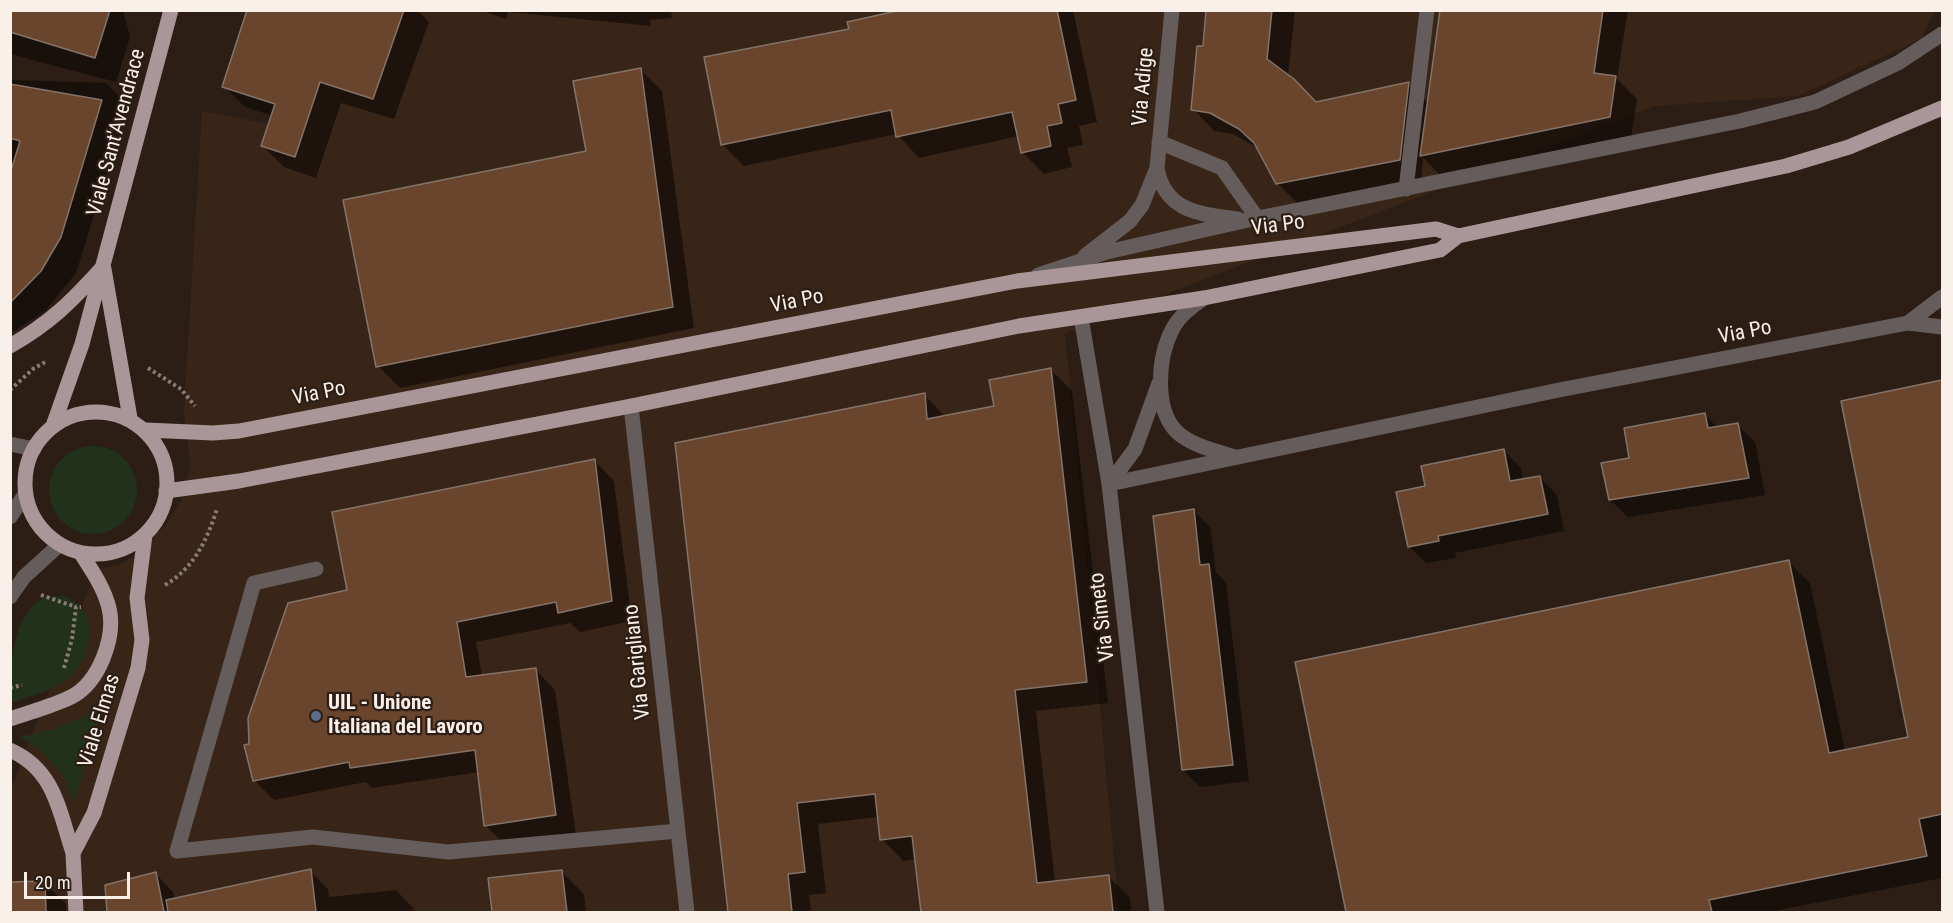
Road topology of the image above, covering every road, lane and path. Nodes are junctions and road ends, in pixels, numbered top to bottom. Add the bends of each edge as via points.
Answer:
1 (171, 10) edge
2 (1172, 10) edge
3 (1427, 10) edge
4 (1942, 34) edge
5 (1942, 108) edge
6 (1160, 142) junction
7 (1157, 168) junction
8 (1406, 189) junction
9 (1253, 219) junction
10 (1458, 236) junction
11 (1079, 261) junction
12 (103, 266) junction
13 (1017, 282) junction
14 (1942, 297) edge
15 (1204, 298) junction
16 (1081, 317) junction
17 (1908, 323) junction
18 (1942, 327) edge
19 (10, 346) edge
20 (1162, 375) junction
21 (631, 406) junction
22 (130, 418) junction
23 (53, 426) junction
24 (146, 430) junction
25 (10, 444) edge
26 (34, 449) junction
27 (1238, 457) junction
28 (1109, 484) junction
29 (166, 490) junction
30 (24, 496) junction
31 (10, 518) edge
32 (144, 536) junction
33 (58, 546) junction
34 (82, 555) junction
35 (316, 570) dead end
36 (10, 597) edge
37 (109, 607) junction
38 (59, 674) dead end
39 (28, 684) dead end
40 (10, 688) edge
41 (10, 718) edge
42 (10, 750) edge
43 (678, 831) junction
44 (73, 853) junction
45 (76, 912) edge
46 (687, 912) edge
47 (1157, 912) edge

1 - 12 main road, Viale Sant'Avendrace
2 - 6 street, Via Adige
3 - 8 street
4 - 8 street via 1898,63 1815,102
5 - 10 main road, Via Po via 1849,147 1786,166
6 - 7 street, Via Adige
6 - 9 street via 1222,168
7 - 9 street, Via Adige via 1164,193 1179,205 1204,215
7 - 11 street, Via Adige via 1142,205 1130,221
8 - 9 street
9 - 11 street
10 - 13 main road, Via Po via 1436,229
10 - 15 main road, Via Po via 1440,250
11 - 13 street
12 - 19 main road via 54,318
12 - 22 main road, Viale Sant'Avendrace
12 - 23 main road, Viale Sant'Avendrace via 73,374
13 - 24 main road, Via Po via 239,430 213,434
14 - 17 street, Via Po
15 - 16 main road, Via Po
15 - 20 street, Via Po via 1186,311 1173,328 1162,356
16 - 21 main road, Via Po via 1008,328
16 - 28 street, Via Simeto
17 - 18 street, Via Po
17 - 27 street, Via Po
20 - 27 street, Via Po via 1166,415 1177,432 1206,448
20 - 28 street via 1135,449
21 - 29 main road, Via Po via 239,481
21 - 43 street, Via Garigliano
22 - 23 main road via 107,410 81,413
22 - 24 main road
23 - 26 main road
24 - 29 main road via 160,448
25 - 26 street
26 - 30 main road via 27,466
27 - 28 street, Via Po
28 - 47 street, Via Simeto
29 - 32 main road
30 - 31 street
30 - 33 main road via 33,522
32 - 34 main road via 123,550 103,556
32 - 44 main road, Viale Elmas via 137,598 142,640 138,668 94,813
33 - 34 main road
33 - 36 street via 24,577
34 - 37 main road via 102,586
35 - 43 street via 254,583 177,851 313,837 448,852
37 - 38 path via 76,607 72,639
37 - 41 main road via 108,641 94,675 73,696
39 - 40 path
42 - 44 main road via 35,764 48,780
43 - 46 street, Via Garigliano
44 - 45 main road

